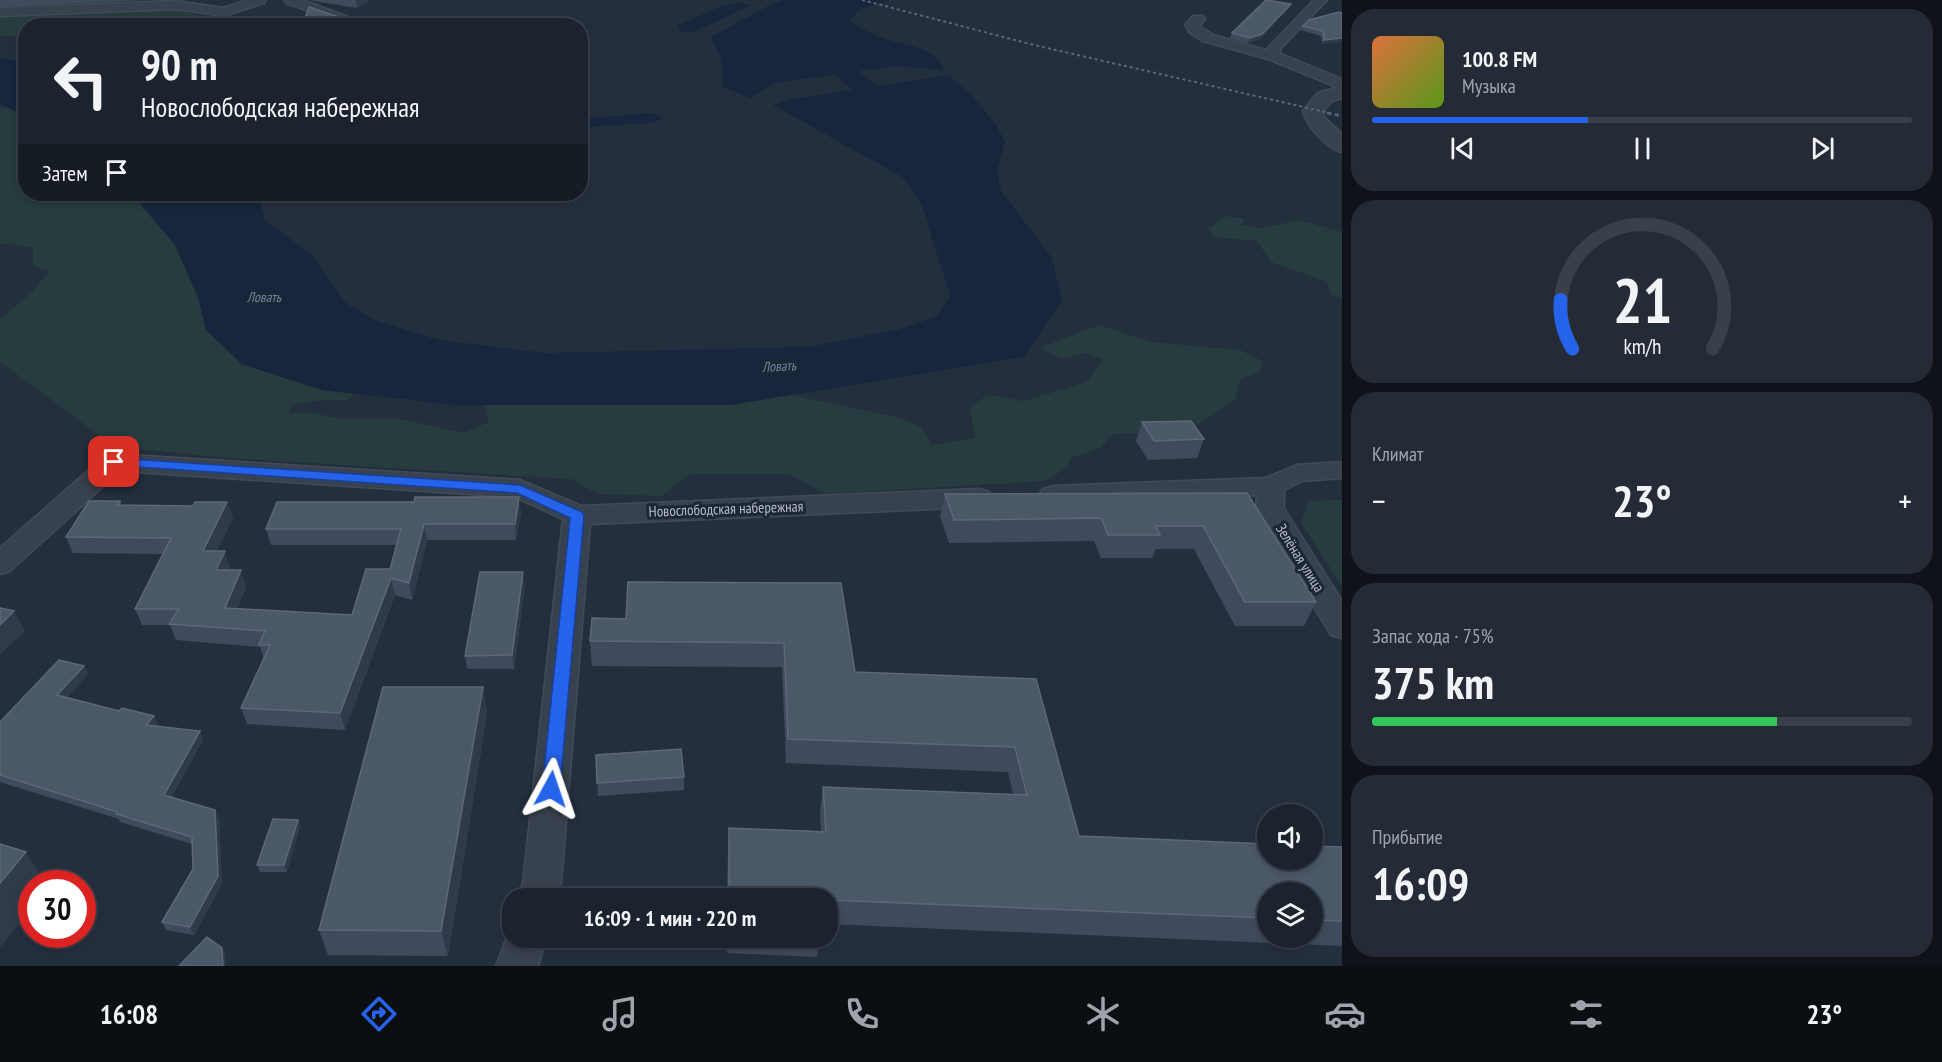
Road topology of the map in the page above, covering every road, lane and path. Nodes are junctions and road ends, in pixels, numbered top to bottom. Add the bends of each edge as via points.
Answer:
1 (260, 0) edge
2 (290, 0) edge
3 (1321, 0) edge
4 (0, 12) edge
5 (343, 18) edge
6 (1198, 19) dead end
7 (1273, 56) junction
8 (1342, 84) edge
9 (1342, 92) edge
10 (1342, 146) edge
11 (1342, 470) edge
12 (1271, 486) junction
13 (577, 515) junction
14 (0, 564) edge
15 (1342, 627) edge
16 (540, 888) edge
17 (523, 948) edge
18 (517, 966) edge

1 - 4 street via 224,12 176,5
2 - 5 street
3 - 7 street via 1273,48
6 - 7 street via 1192,26 1208,38
7 - 8 street
9 - 10 street via 1328,94 1314,109 1315,119
11 - 12 street, Новослободская набережная via 1297,473
12 - 13 street, Новослободская набережная
12 - 15 street, Зелёная улица via 1270,509
13 - 14 street, Новослободская набережная via 520,489 114,462
13 - 16 street
17 - 18 street

